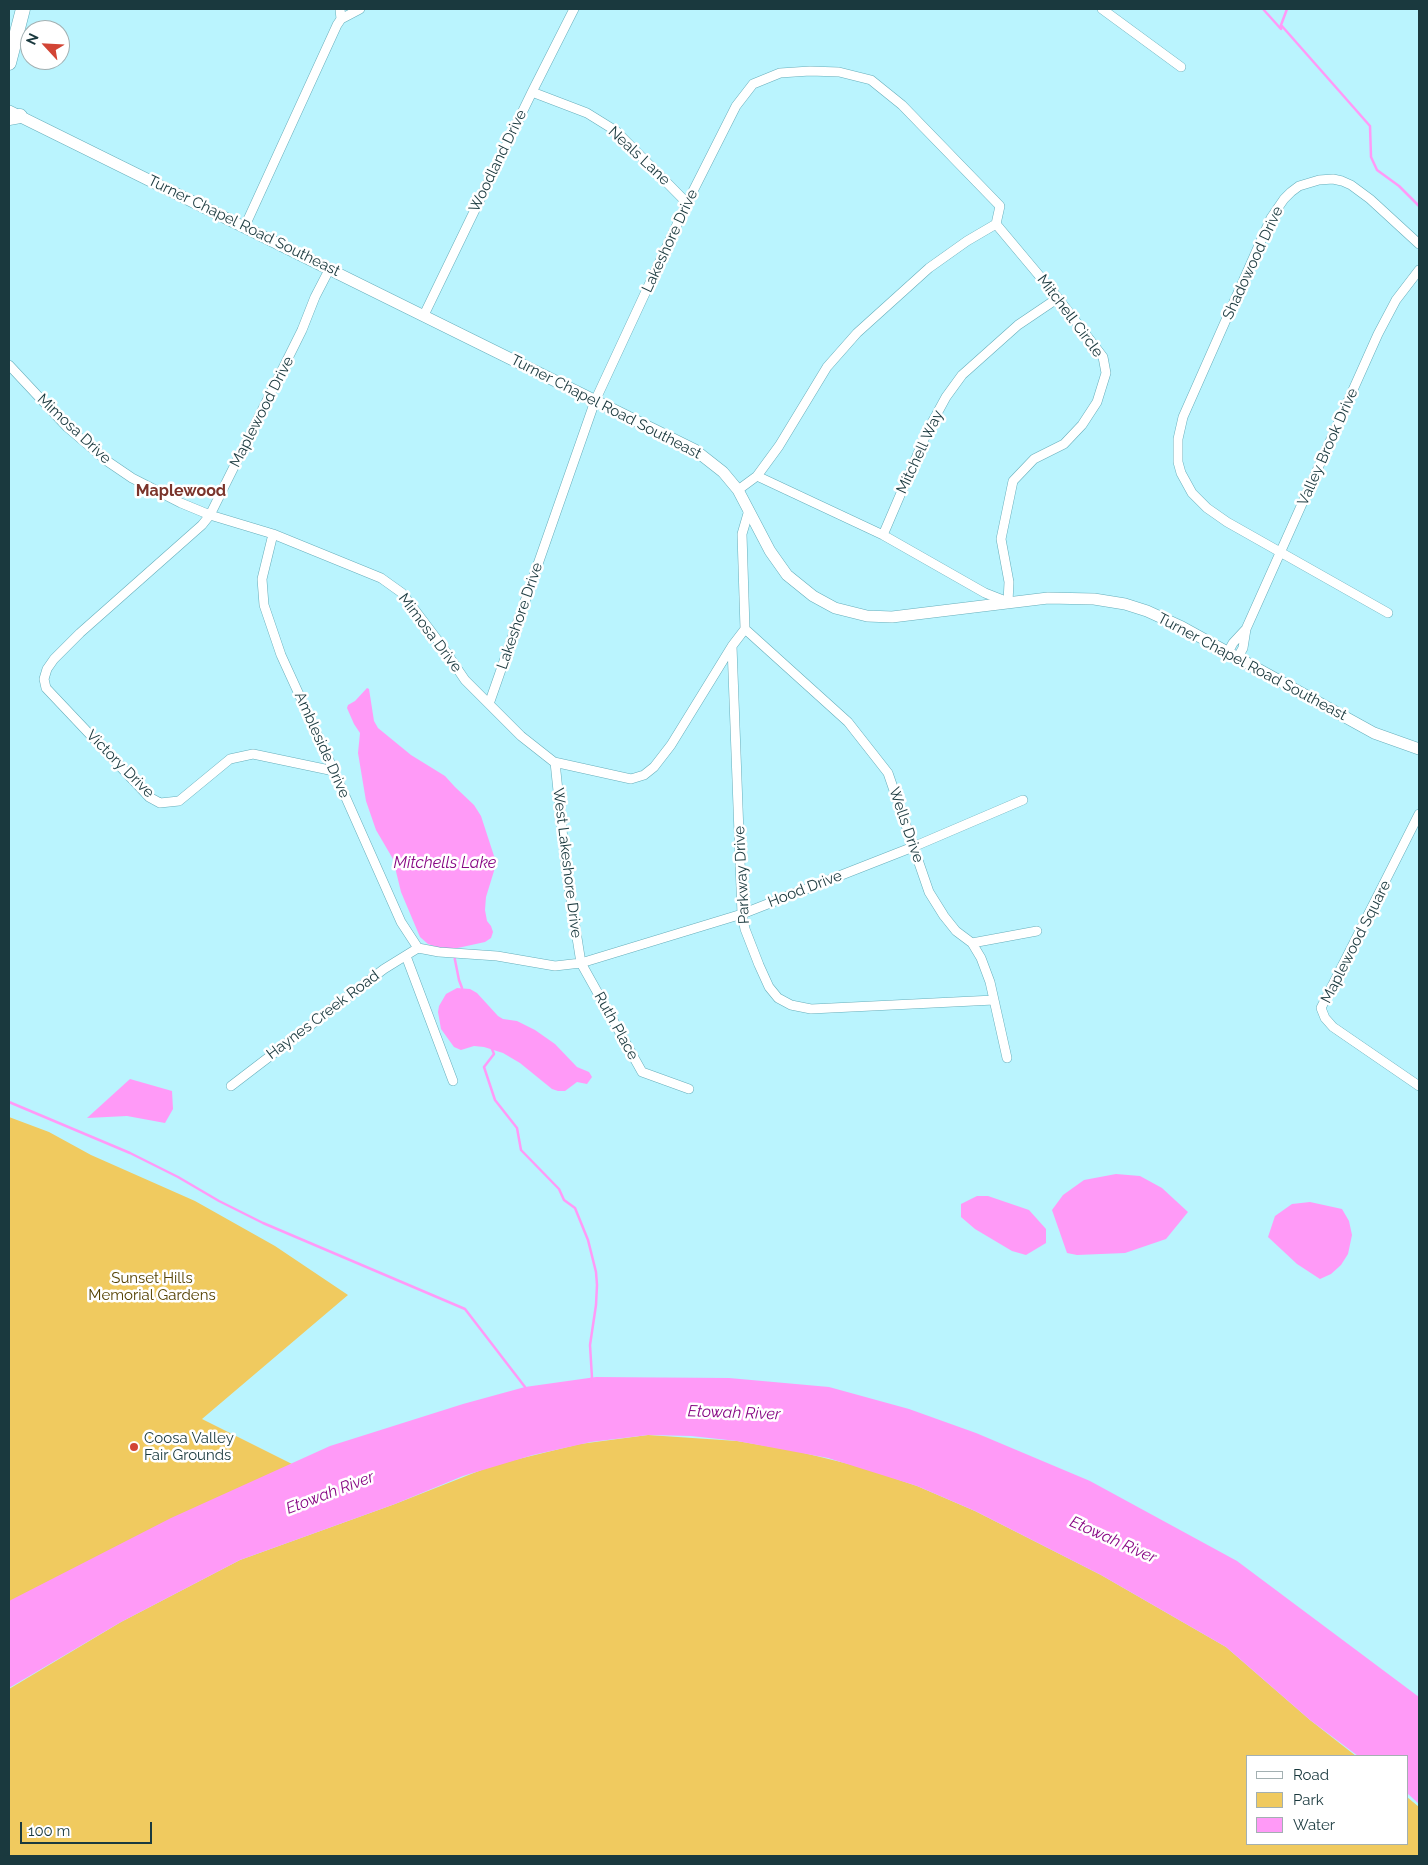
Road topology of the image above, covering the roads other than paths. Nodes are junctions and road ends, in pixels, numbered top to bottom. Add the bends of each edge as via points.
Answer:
1 (23, 9) edge
2 (340, 9) edge
3 (360, 9) edge
4 (574, 9) edge
5 (1102, 9) edge
6 (341, 19) junction
7 (9, 63) edge
8 (1181, 67) dead end
9 (532, 92) junction
10 (12, 115) edge
11 (687, 203) junction
12 (996, 224) junction
13 (245, 226) junction
14 (1419, 244) edge
15 (330, 268) junction
16 (1419, 270) edge
17 (1058, 298) junction
18 (424, 315) junction
19 (9, 366) edge
20 (595, 401) junction
21 (757, 476) junction
22 (738, 490) junction
23 (749, 510) junction
24 (210, 515) junction
25 (273, 534) junction
26 (883, 535) junction
27 (1281, 553) junction
28 (1008, 602) junction
29 (1388, 613) dead end
30 (745, 629) junction
31 (732, 646) junction
32 (1233, 655) junction
33 (48, 668) joint
34 (489, 704) junction
35 (1419, 749) edge
36 (555, 762) junction
37 (334, 770) junction
38 (1023, 800) dead end
39 (1419, 814) edge
40 (913, 847) junction
41 (742, 914) junction
42 (1037, 931) dead end
43 (972, 943) junction
44 (418, 948) junction
45 (406, 956) junction
46 (581, 962) junction
47 (994, 1000) junction
48 (1007, 1058) dead end
49 (453, 1081) dead end
50 (231, 1086) dead end
51 (1419, 1086) edge
52 (689, 1089) dead end

1 - 7 main road
2 - 6 street
3 - 6 street
4 - 9 street, Woodland Drive
5 - 8 street
6 - 13 street
9 - 11 street, Neals Lane via 587,113 616,131
9 - 18 street, Woodland Drive
10 - 13 street, Turner Chapel Road Southeast
11 - 12 street, Lakeshore Drive via 736,106 753,84 780,73 839,72 871,80 902,105 1000,206
11 - 20 street, Lakeshore Drive
12 - 17 street, Mitchell Circle
12 - 21 street via 929,268 857,333 827,367
13 - 15 street, Turner Chapel Road Southeast
14 - 27 street, Shadowood Drive via 1370,199 1342,181 1326,179 1299,186 1284,198 1271,218 1183,417 1178,439 1178,462 1192,493 1207,508
15 - 18 street, Turner Chapel Road Southeast
15 - 24 street, Maplewood Drive
16 - 27 street, Valley Brook Drive via 1382,326
17 - 26 street, Mitchell Way via 1018,325 962,375 928,430
17 - 28 street, Mitchell Circle via 1103,356 1106,373 1097,402 1082,425 1064,444 1034,459 1013,481 1001,539 1009,582
18 - 20 street, Turner Chapel Road Southeast
19 - 24 street, Mimosa Drive via 67,427 107,461 142,483
20 - 22 street, Turner Chapel Road Southeast via 705,456
20 - 34 street, Lakeshore Drive
21 - 22 street
21 - 26 street
22 - 23 street, Turner Chapel Road Southeast
23 - 28 street, Turner Chapel Road Southeast via 770,551 788,575 814,596 846,612 892,617
23 - 30 street via 742,534
24 - 25 street, Mimosa Drive
24 - 33 street, Maplewood Drive via 202,526 80,633
25 - 34 street, Mimosa Drive via 381,578 402,593 464,680
25 - 37 street, Ambleside Drive via 262,580 264,605 281,655
26 - 28 street via 985,593
27 - 29 street, Shadowood Drive
27 - 32 street, Valley Brook Drive via 1246,629 1233,643
28 - 32 street, Turner Chapel Road Southeast via 1065,597 1125,604 1170,621
30 - 31 street, Mimosa Drive
30 - 40 street, Wells Drive via 828,702 870,748 888,773
31 - 36 street, Mimosa Drive via 671,745 644,776 631,779
31 - 41 street, Parkway Drive
32 - 35 street, Turner Chapel Road Southeast via 1374,733
33 - 37 street, Victory Drive via 44,679 46,688 149,797 160,803 178,801 230,760 253,754
34 - 36 street, Mimosa Drive via 521,736
36 - 46 street, West Lakeshore Drive via 566,868
37 - 44 street, Ambleside Drive via 401,922
38 - 40 street, Hood Drive
39 - 51 street, Maplewood Square via 1321,1008 1324,1018 1333,1027
40 - 41 street, Hood Drive
40 - 43 street, Wells Drive via 929,892 956,931
41 - 46 street, Hood Drive
41 - 47 street, Parkway Drive via 769,987 778,998 792,1005 810,1009
42 - 43 street
43 - 47 street, Wells Drive via 981,958
44 - 45 street, Haynes Creek Road
44 - 46 street via 555,966
45 - 49 street
45 - 50 street, Haynes Creek Road via 384,969
46 - 52 street, Ruth Place via 642,1072
47 - 48 street, Wells Drive

